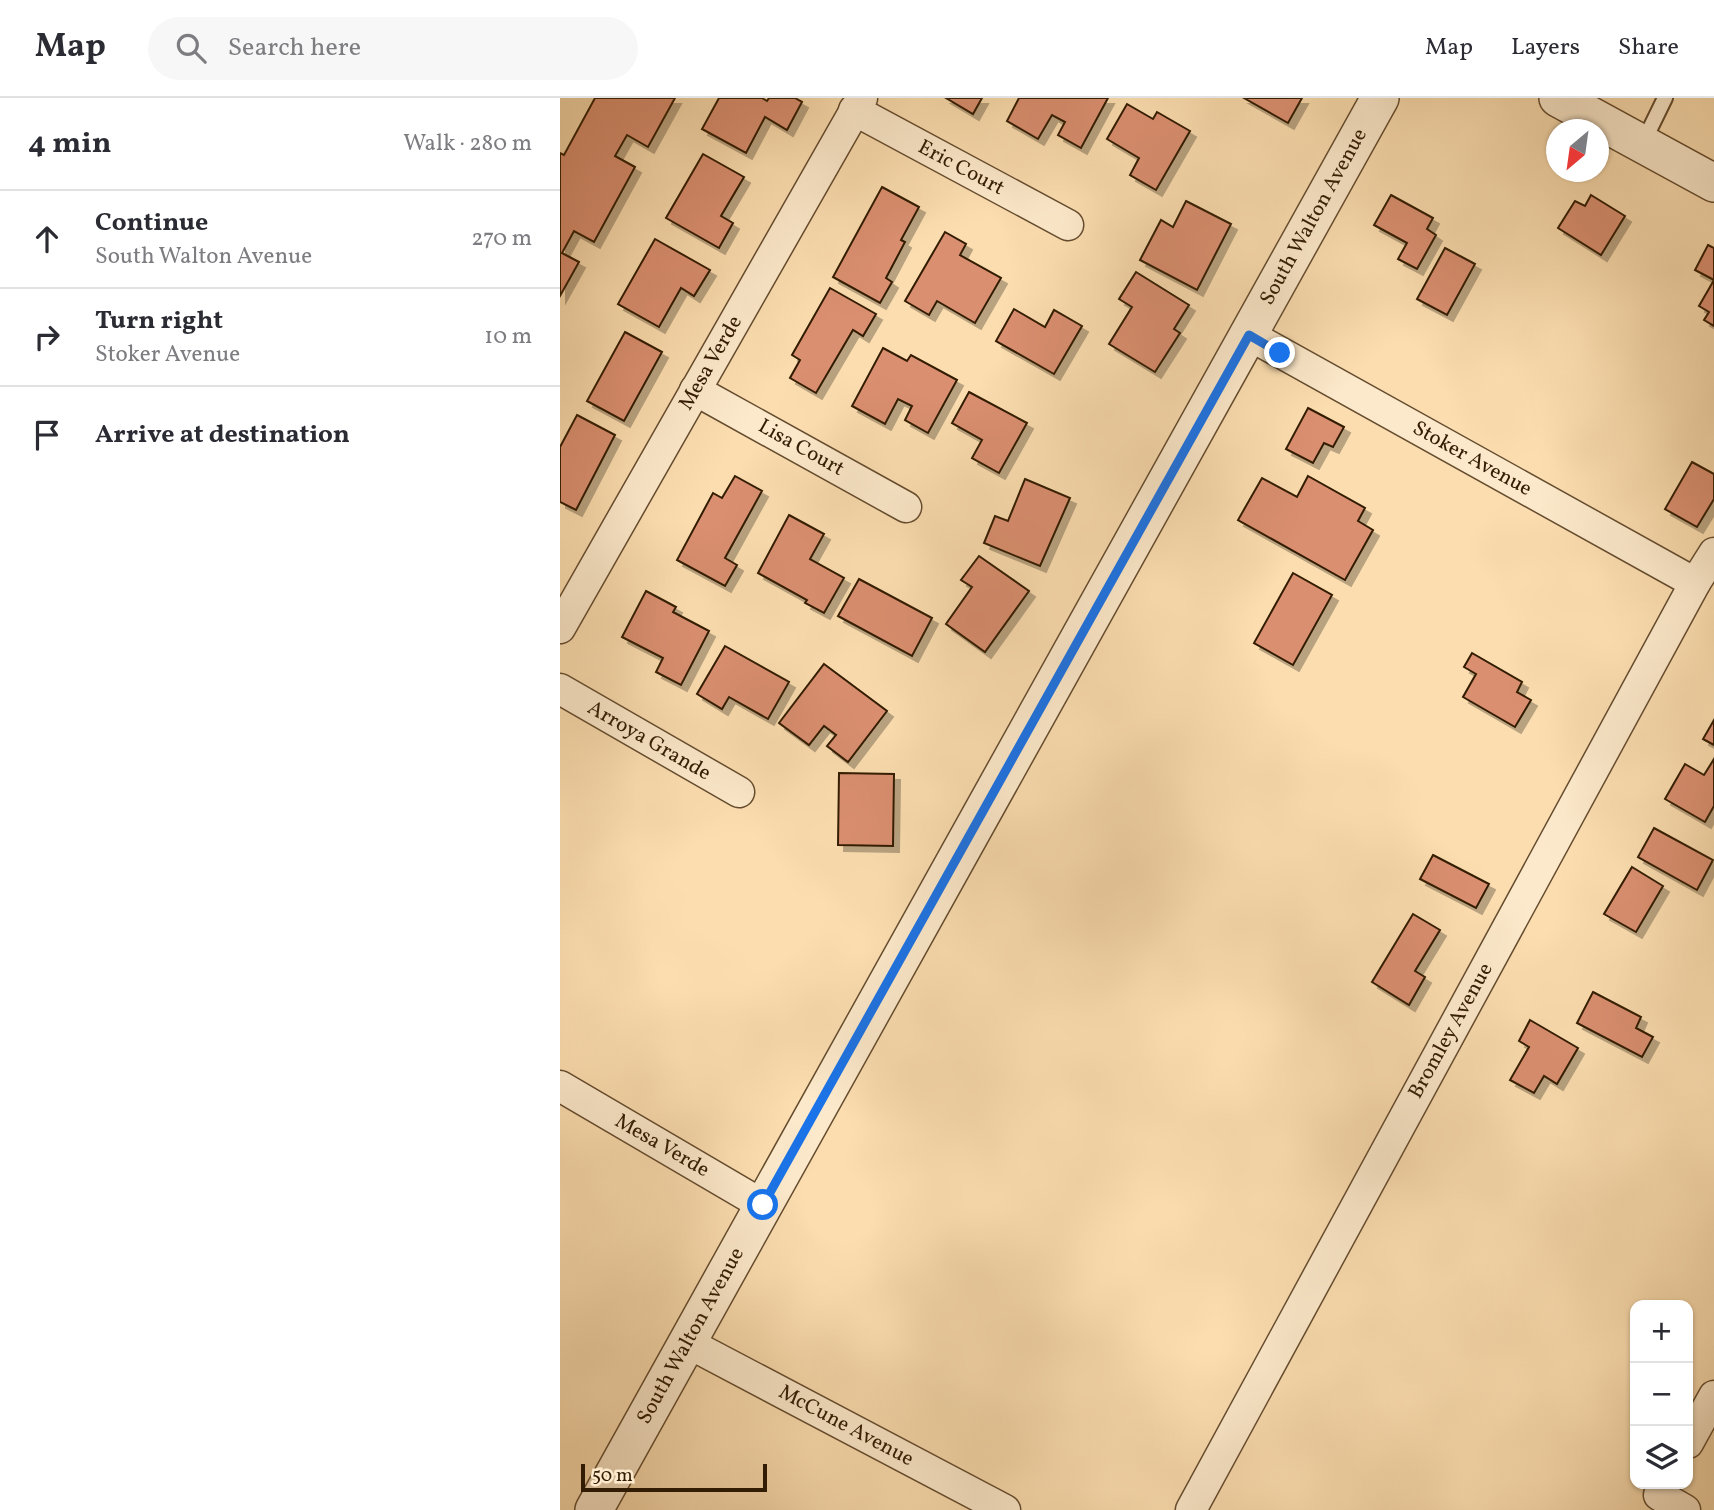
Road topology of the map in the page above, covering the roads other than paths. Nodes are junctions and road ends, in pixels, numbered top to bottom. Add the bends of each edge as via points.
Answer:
1 (1380, 98) edge
2 (1558, 98) edge
3 (1665, 98) edge
4 (858, 104) edge
5 (1643, 144) junction
6 (1714, 183) edge
7 (1068, 225) dead end
8 (1249, 335) junction
9 (695, 390) junction
10 (906, 507) dead end
11 (1714, 553) edge
12 (1695, 583) junction
13 (560, 628) edge
14 (560, 689) edge
15 (739, 792) dead end
16 (560, 1086) edge
17 (763, 1205) junction
18 (688, 1343) junction
19 (1714, 1396) edge
20 (1693, 1434) edge
21 (1662, 1489) edge
22 (594, 1510) edge
23 (1005, 1510) edge
24 (1191, 1510) edge
25 (1685, 1510) edge

1 - 8 street, South Walton Avenue
2 - 5 street
3 - 5 lane
4 - 7 street, Eric Court
4 - 9 street, Mesa Verde
5 - 6 street
8 - 12 street, Stoker Avenue
8 - 17 street, South Walton Avenue
9 - 10 street, Lisa Court
9 - 13 street, Mesa Verde
11 - 12 street, Bromley Avenue
12 - 24 street, Bromley Avenue
14 - 15 street, Arroya Grande
16 - 17 street, Mesa Verde
17 - 18 street, South Walton Avenue
18 - 22 street, South Walton Avenue
18 - 23 street, McCune Avenue
19 - 20 street
21 - 25 street via 1659,1495

